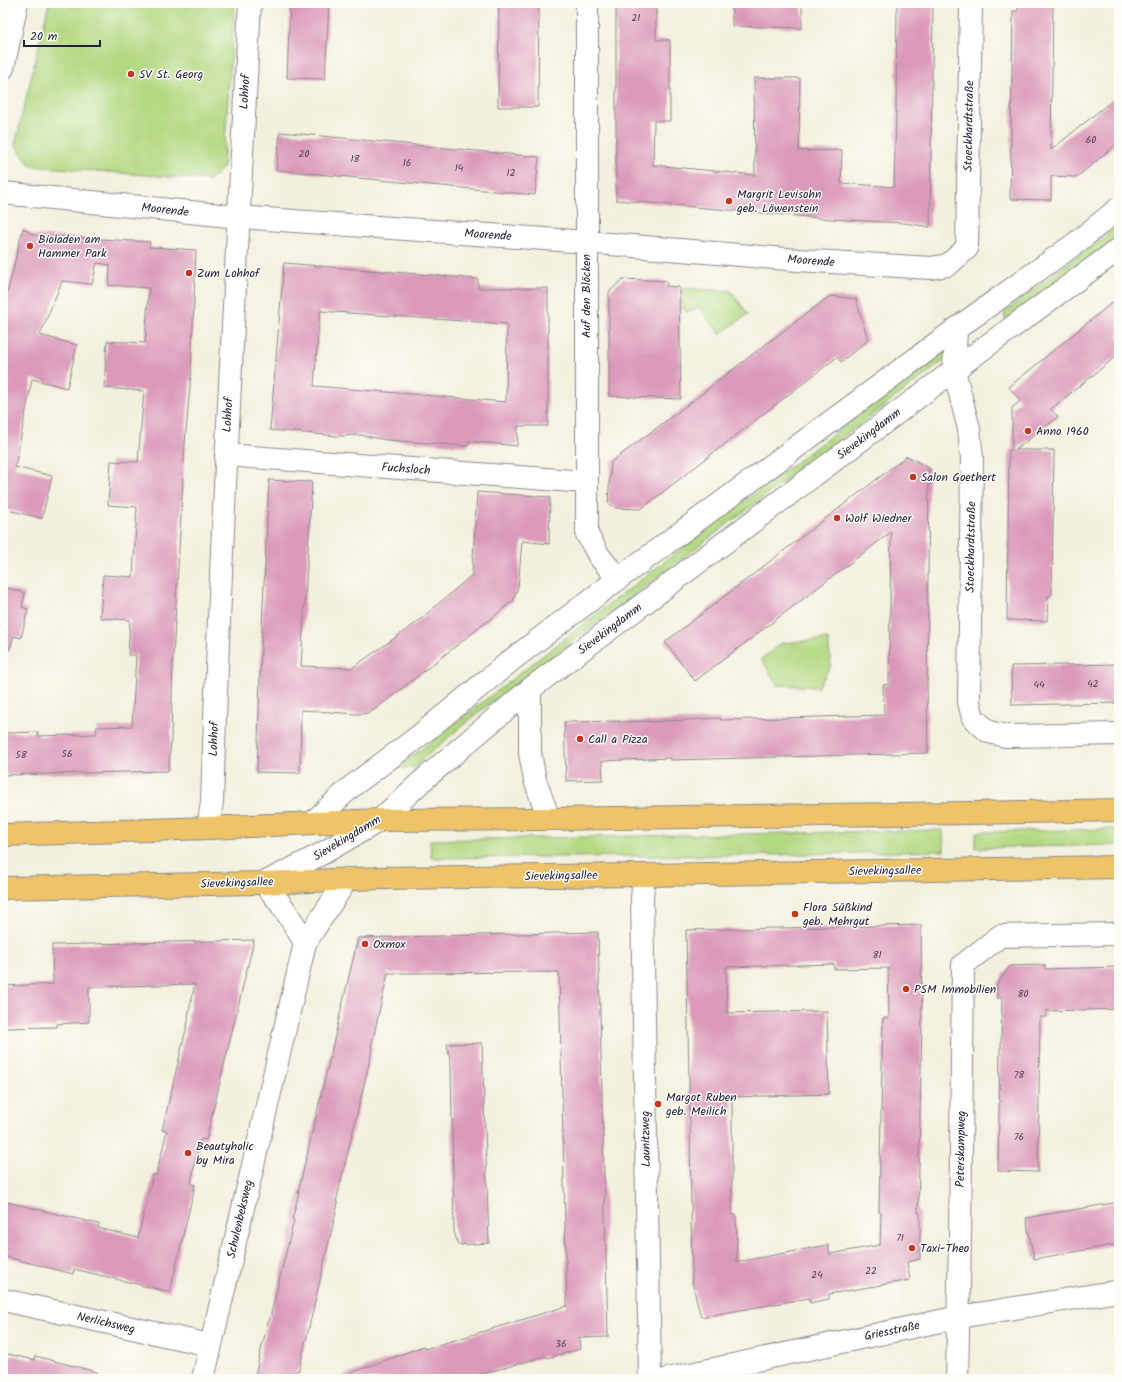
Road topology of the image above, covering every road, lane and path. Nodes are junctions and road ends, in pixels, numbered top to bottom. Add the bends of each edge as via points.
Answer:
1 (17, 3) edge
2 (250, 3) edge
3 (587, 3) edge
4 (971, 3) edge
5 (3, 68) edge
6 (3, 194) edge
7 (1119, 208) edge
8 (239, 217) junction
9 (586, 242) junction
10 (967, 248) joint
11 (1119, 250) edge
12 (956, 329) junction
13 (954, 370) junction
14 (226, 455) junction
15 (586, 482) junction
16 (618, 579) junction
17 (530, 689) junction
18 (1119, 734) edge
19 (1119, 810) edge
20 (549, 819) junction
21 (380, 820) junction
22 (312, 823) junction
23 (208, 828) junction
24 (3, 835) edge
25 (1119, 867) edge
26 (644, 875) junction
27 (347, 879) junction
28 (264, 883) junction
29 (3, 888) edge
30 (1119, 934) edge
31 (305, 943) junction
32 (1119, 1291) edge
33 (3, 1300) edge
34 (959, 1317) junction
35 (210, 1346) junction
36 (203, 1379) edge
37 (650, 1379) edge
38 (667, 1379) edge
39 (957, 1379) edge

1 - 5 street
2 - 8 street, Lohhof
3 - 9 street, Auf den Blöcken
4 - 10 street, Stoeckhardtstraße
6 - 8 street, Moorende
7 - 12 street via 1076,243
8 - 9 street, Moorende
8 - 14 street, Lohhof
9 - 10 street, Moorende via 798,260 931,268 948,265
9 - 15 street, Auf den Blöcken
11 - 13 street, Sievekingdamm
12 - 13 street
12 - 16 street
13 - 17 street, Sievekingdamm
13 - 18 street, Stoeckhardtstraße via 970,428 972,458 969,702 973,718 989,732 1006,736
14 - 15 street, Fuchsloch
14 - 23 street, Lohhof via 212,802
15 - 16 street, Auf den Blöcken via 587,534 599,556
16 - 22 street via 351,787
17 - 20 street via 530,753 535,780
17 - 21 street, Sievekingdamm
19 - 20 main road
20 - 21 main road
21 - 22 main road
21 - 28 street, Sievekingdamm
22 - 23 main road
23 - 24 main road
25 - 26 main road, Sievekingsallee
26 - 27 main road, Sievekingsallee
26 - 37 street, Launitzweg via 642,899
27 - 28 main road, Sievekingsallee
27 - 31 street, Schulenbeksweg
28 - 29 main road, Sievekingsallee
28 - 31 street via 279,900
30 - 34 street, Peterskampweg via 1000,936 963,965
31 - 35 street, Schulenbeksweg
32 - 34 street, Griesstraße
33 - 35 street, Nerlichsweg
34 - 38 street, Griesstraße
34 - 39 street, Peterskampweg
35 - 36 street, Schulenbeksweg

